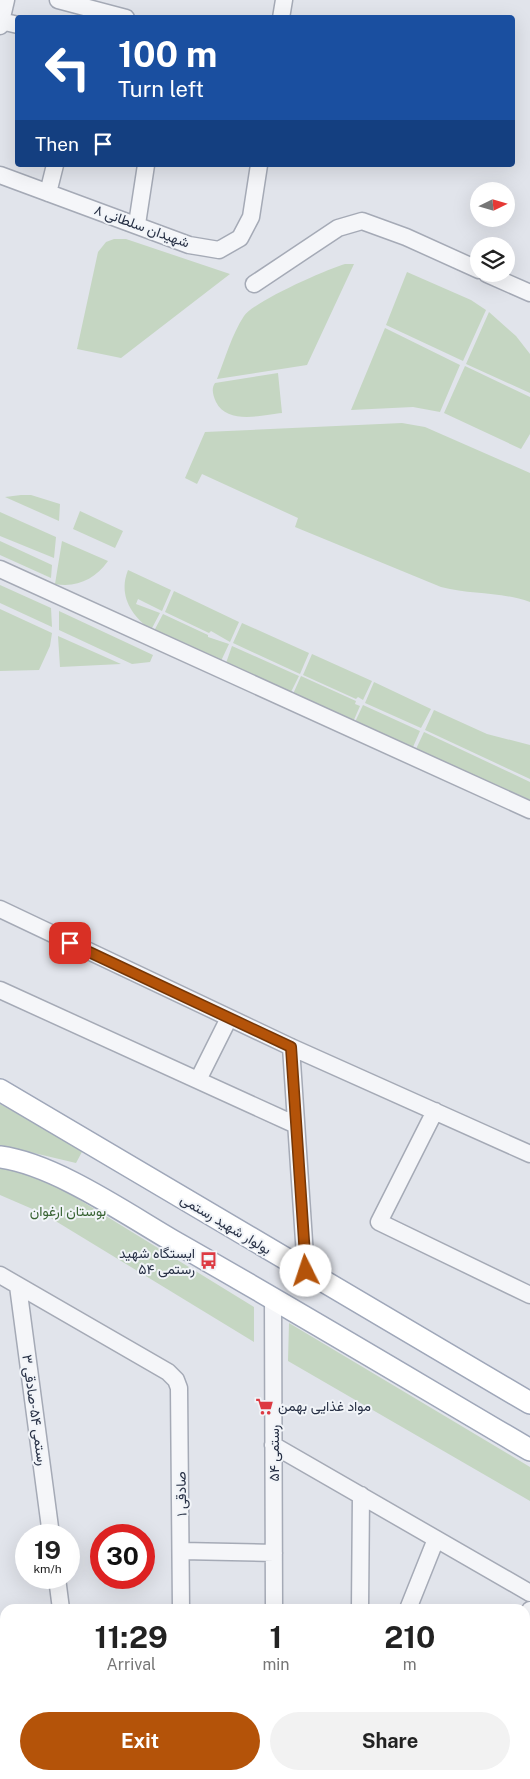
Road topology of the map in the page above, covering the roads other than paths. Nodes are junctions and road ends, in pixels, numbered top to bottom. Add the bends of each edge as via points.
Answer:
1 (6, 0) edge
2 (58, 0) edge
3 (284, 0) edge
4 (98, 14) edge
5 (282, 15) edge
6 (0, 24) edge
7 (15, 25) edge
8 (54, 167) edge
9 (146, 167) edge
10 (259, 167) edge
11 (0, 175) edge
12 (48, 193) junction
13 (137, 224) junction
14 (470, 266) edge
15 (504, 282) edge
16 (254, 284) dead end
17 (530, 294) edge
18 (0, 570) edge
19 (530, 810) edge
20 (0, 909) edge
21 (0, 990) edge
22 (229, 1018) junction
23 (291, 1047) junction
24 (198, 1080) junction
25 (0, 1090) edge
26 (435, 1112) junction
27 (296, 1125) junction
28 (530, 1154) edge
29 (0, 1156) edge
30 (306, 1271) junction
31 (0, 1275) edge
32 (18, 1286) junction
33 (530, 1295) edge
34 (274, 1298) junction
35 (530, 1403) edge
36 (273, 1445) junction
37 (530, 1450) edge
38 (361, 1496) junction
39 (50, 1524) edge
40 (436, 1539) junction
41 (182, 1551) junction
42 (274, 1553) junction
43 (58, 1589) edge
44 (530, 1593) edge
45 (60, 1604) edge
46 (181, 1604) edge
47 (274, 1604) edge
48 (360, 1604) edge
49 (410, 1604) edge

1 - 6 street
2 - 4 street
3 - 5 street
6 - 7 street
8 - 12 street
9 - 13 street
10 - 13 street, شهیدان سلطانی ۸ via 251,217 240,238 219,250 190,244
11 - 12 street, شهیدان سلطانی ۸
12 - 13 street, شهیدان سلطانی ۸
14 - 16 street via 362,221 338,228
15 - 17 street
18 - 19 street
20 - 22 street
21 - 24 street
22 - 23 street
22 - 24 street
23 - 26 street
23 - 27 street
24 - 27 street
25 - 30 main road, بولوار شهید رستمی
26 - 28 street
26 - 33 street via 380,1222
27 - 30 street
29 - 34 main road via 69,1181
30 - 35 main road, بولوار شهید رستمی
31 - 32 street
32 - 39 street, رستمی ۵۴-صادقی ۳
32 - 41 street, صادقی ۱ via 168,1372 176,1380 179,1388
34 - 36 street, رستمی ۵۴
34 - 37 main road
36 - 38 street
36 - 42 street, رستمی ۵۴
38 - 40 street
38 - 48 street
40 - 44 street
40 - 49 street
41 - 42 street
41 - 46 street, صادقی ۱
42 - 47 street, رستمی ۵۴
43 - 45 street

